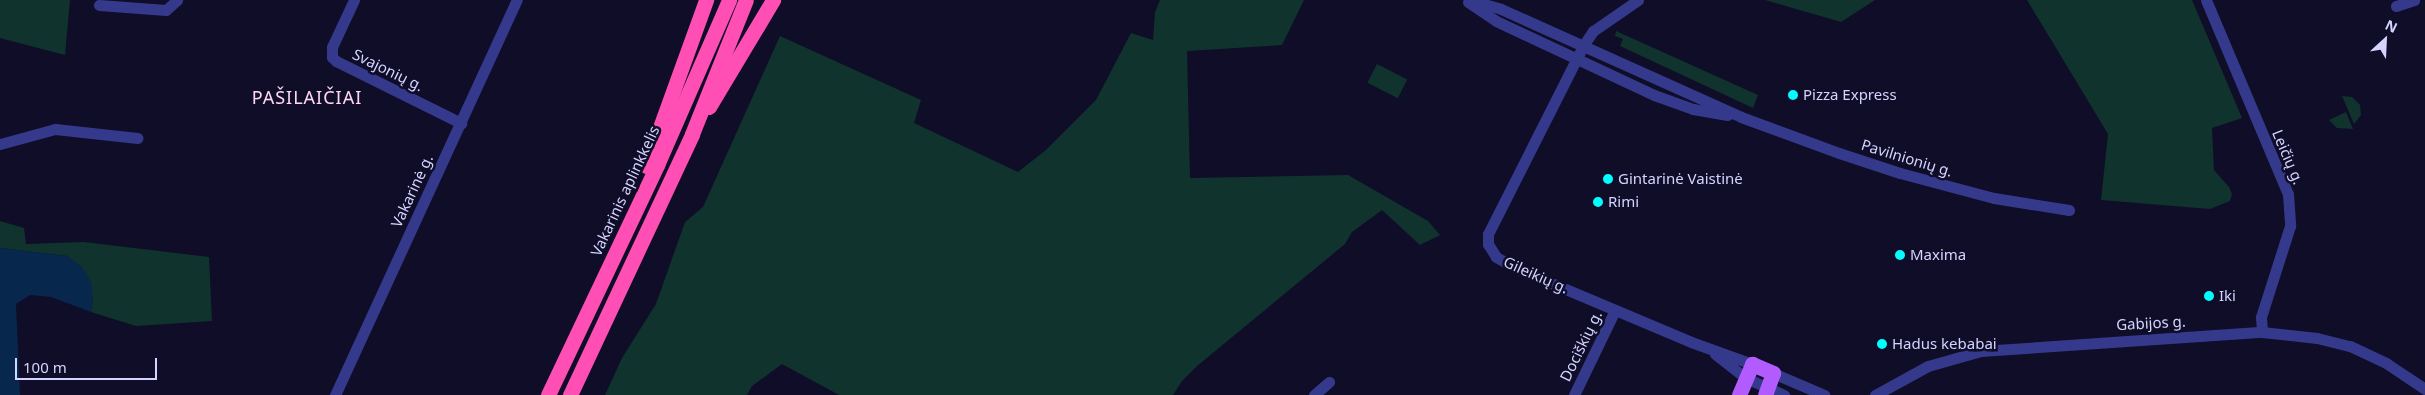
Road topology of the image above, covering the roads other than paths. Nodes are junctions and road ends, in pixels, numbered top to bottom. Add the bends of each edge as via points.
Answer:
1 (177, 0) edge
2 (354, 0) edge
3 (517, 0) edge
4 (706, 0) edge
5 (729, 0) edge
6 (746, 0) edge
7 (773, 0) edge
8 (1466, 0) edge
9 (1470, 0) edge
10 (1638, 0) edge
11 (2206, 0) edge
12 (2414, 0) edge
13 (98, 5) dead end
14 (2396, 6) dead end
15 (1583, 46) junction
16 (1577, 59) junction
17 (1741, 117) junction
18 (461, 123) junction
19 (692, 134) junction
20 (138, 138) dead end
21 (0, 144) edge
22 (2069, 210) dead end
23 (633, 213) junction
24 (1615, 310) junction
25 (2262, 332) junction
26 (1710, 350) junction
27 (1752, 364) junction
28 (1773, 373) junction
29 (1746, 378) junction
30 (1329, 382) dead end
31 (2425, 389) edge
32 (1766, 392) edge
33 (335, 395) edge
34 (548, 395) edge
35 (570, 395) edge
36 (1314, 395) edge
37 (1574, 395) edge
38 (1739, 395) edge
39 (1784, 395) edge
40 (1824, 395) edge
41 (1875, 395) edge

1 - 13 street via 166,10
2 - 18 street, Svajonių g. via 332,47 332,57
3 - 18 street, Vakarinė g.
4 - 23 highway via 644,173
5 - 23 highway, Vakarinis aplinkkelis
6 - 19 highway
7 - 19 highway
8 - 16 street, Pavilnionių g. via 1496,21
9 - 15 street, Pavilnionių g. via 1501,9
10 - 15 street, Gileikių g. via 1593,31
11 - 25 street, Leičių g. via 2288,194 2290,226 2261,317
12 - 14 street
15 - 16 street, Gileikių g.
15 - 17 street, Pavilnionių g.
16 - 17 street, Pavilnionių g. via 1673,102 1705,112
16 - 24 street, Gileikių g. via 1488,234 1488,244 1496,257
17 - 22 street, Pavilnionių g. via 1900,173 1994,198
18 - 33 street, Vakarinė g.
19 - 35 highway
20 - 21 street via 54,128
23 - 34 highway, Vakarinis aplinkkelis
24 - 26 street, Gileikių g.
24 - 37 street, Dociškių g.
25 - 31 street, Gabijos g. via 2317,338 2350,346 2386,363
25 - 41 street, Gabijos g. via 1981,351 1928,366
26 - 27 street, Gileikių g.
26 - 29 street, Gileikių g.
27 - 28 main road, Gileikių g.
27 - 29 main road
28 - 32 main road
28 - 40 street, Gileikių g.
29 - 32 street, Gileikių g.
29 - 38 main road
30 - 36 street
32 - 39 street, Gileikių g.

